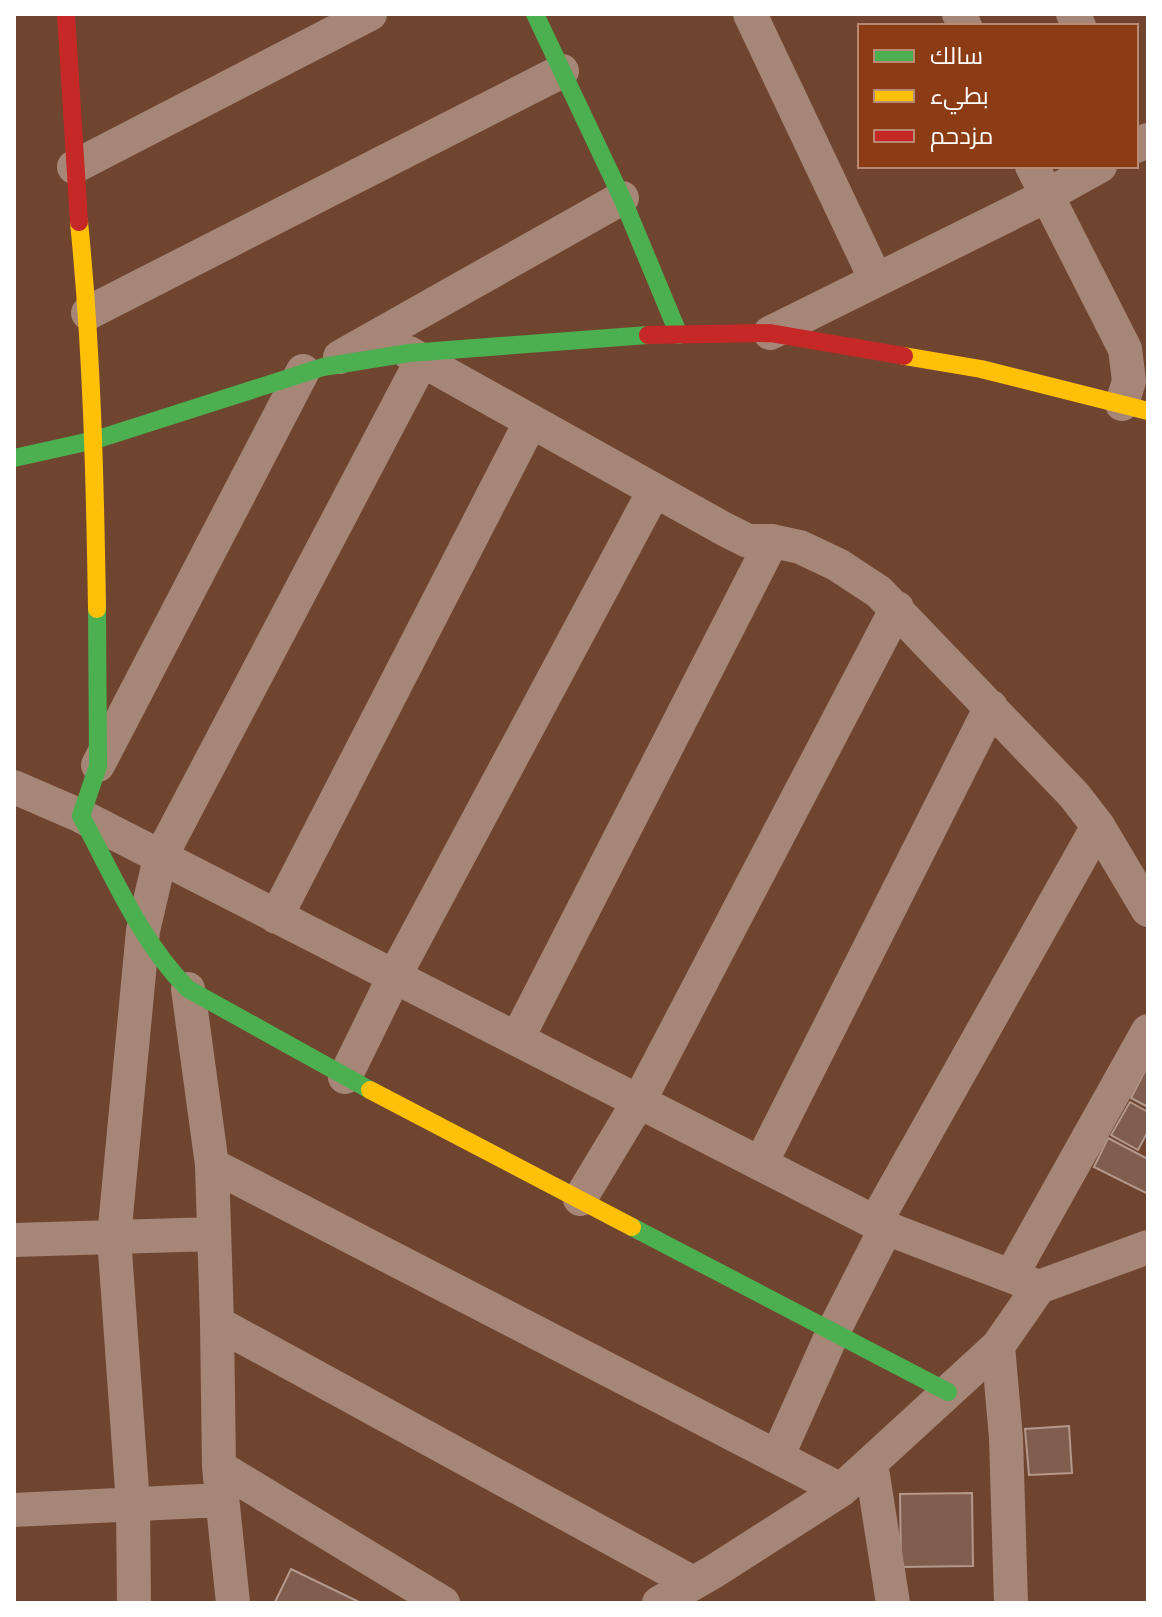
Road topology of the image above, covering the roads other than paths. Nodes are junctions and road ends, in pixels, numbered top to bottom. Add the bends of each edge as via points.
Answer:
1 (66, 14) edge
2 (370, 14) edge
3 (535, 14) edge
4 (750, 14) edge
5 (562, 71) junction
6 (74, 167) junction
7 (1092, 168) edge
8 (1039, 181) edge
9 (622, 198) junction
10 (876, 280) junction
11 (88, 313) junction
12 (770, 333) junction
13 (679, 335) junction
14 (1137, 344) edge
15 (416, 357) junction
16 (313, 369) junction
17 (1135, 408) edge
18 (531, 421) junction
19 (95, 440) junction
20 (14, 458) edge
21 (654, 491) junction
22 (772, 541) junction
23 (897, 608) junction
24 (991, 707) junction
25 (98, 766) junction
26 (14, 787) edge
27 (81, 816) junction
28 (1098, 826) junction
29 (160, 858) junction
30 (1148, 910) edge
31 (276, 917) junction
32 (143, 931) junction
33 (394, 977) junction
34 (188, 989) junction
35 (1148, 1031) edge
36 (517, 1039) junction
37 (345, 1077) junction
38 (639, 1101) junction
39 (761, 1163) junction
40 (212, 1165) junction
41 (580, 1199) junction
42 (881, 1225) junction
43 (214, 1234) junction
44 (114, 1237) junction
45 (14, 1240) edge
46 (1148, 1247) edge
47 (1025, 1282) junction
48 (217, 1323) junction
49 (833, 1332) junction
50 (998, 1346) junction
51 (948, 1392) junction
52 (777, 1457) junction
53 (871, 1463) junction
54 (220, 1484) junction
55 (841, 1490) junction
56 (133, 1504) junction
57 (14, 1510) edge
58 (707, 1586) edge
59 (134, 1603) edge
60 (233, 1603) edge
61 (443, 1603) edge
62 (659, 1603) edge
63 (893, 1603) edge
64 (1011, 1603) edge

1 - 6 street
2 - 6 street
3 - 5 street
4 - 10 street
5 - 9 street
5 - 11 street
6 - 11 street
7 - 8 street
8 - 10 street
8 - 14 street
9 - 13 street
9 - 16 street
10 - 12 street
11 - 19 street
12 - 13 street
12 - 17 street via 981,369
13 - 15 street via 621,335
14 - 17 street via 1129,381
15 - 16 street
15 - 18 street
15 - 29 street
16 - 19 street
16 - 25 street
18 - 21 street
18 - 31 street
19 - 20 street
19 - 25 street
21 - 22 street via 748,541
21 - 33 street
22 - 23 street via 838,565
22 - 36 street
23 - 24 street
23 - 38 street
24 - 28 street
24 - 39 street
25 - 27 street
26 - 27 street
27 - 29 street
27 - 32 street
28 - 30 street
28 - 42 street
29 - 31 street
29 - 32 street
31 - 33 street
32 - 34 street
32 - 44 street
33 - 36 street
33 - 37 street
34 - 37 street
34 - 40 street
35 - 47 street
36 - 38 street
37 - 41 street
38 - 39 street
38 - 41 street
39 - 42 street
40 - 43 street
40 - 52 street
41 - 49 street
42 - 47 street
42 - 49 street
43 - 44 street
43 - 48 street
44 - 45 street
44 - 56 street
46 - 47 street
47 - 50 street
48 - 54 street
48 - 58 street
49 - 51 street
49 - 52 street
50 - 51 street
50 - 64 street
51 - 53 street
52 - 55 street
53 - 55 street
53 - 63 street
54 - 56 street
54 - 60 street
54 - 61 street
55 - 58 street
56 - 57 street
56 - 59 street
58 - 62 street

